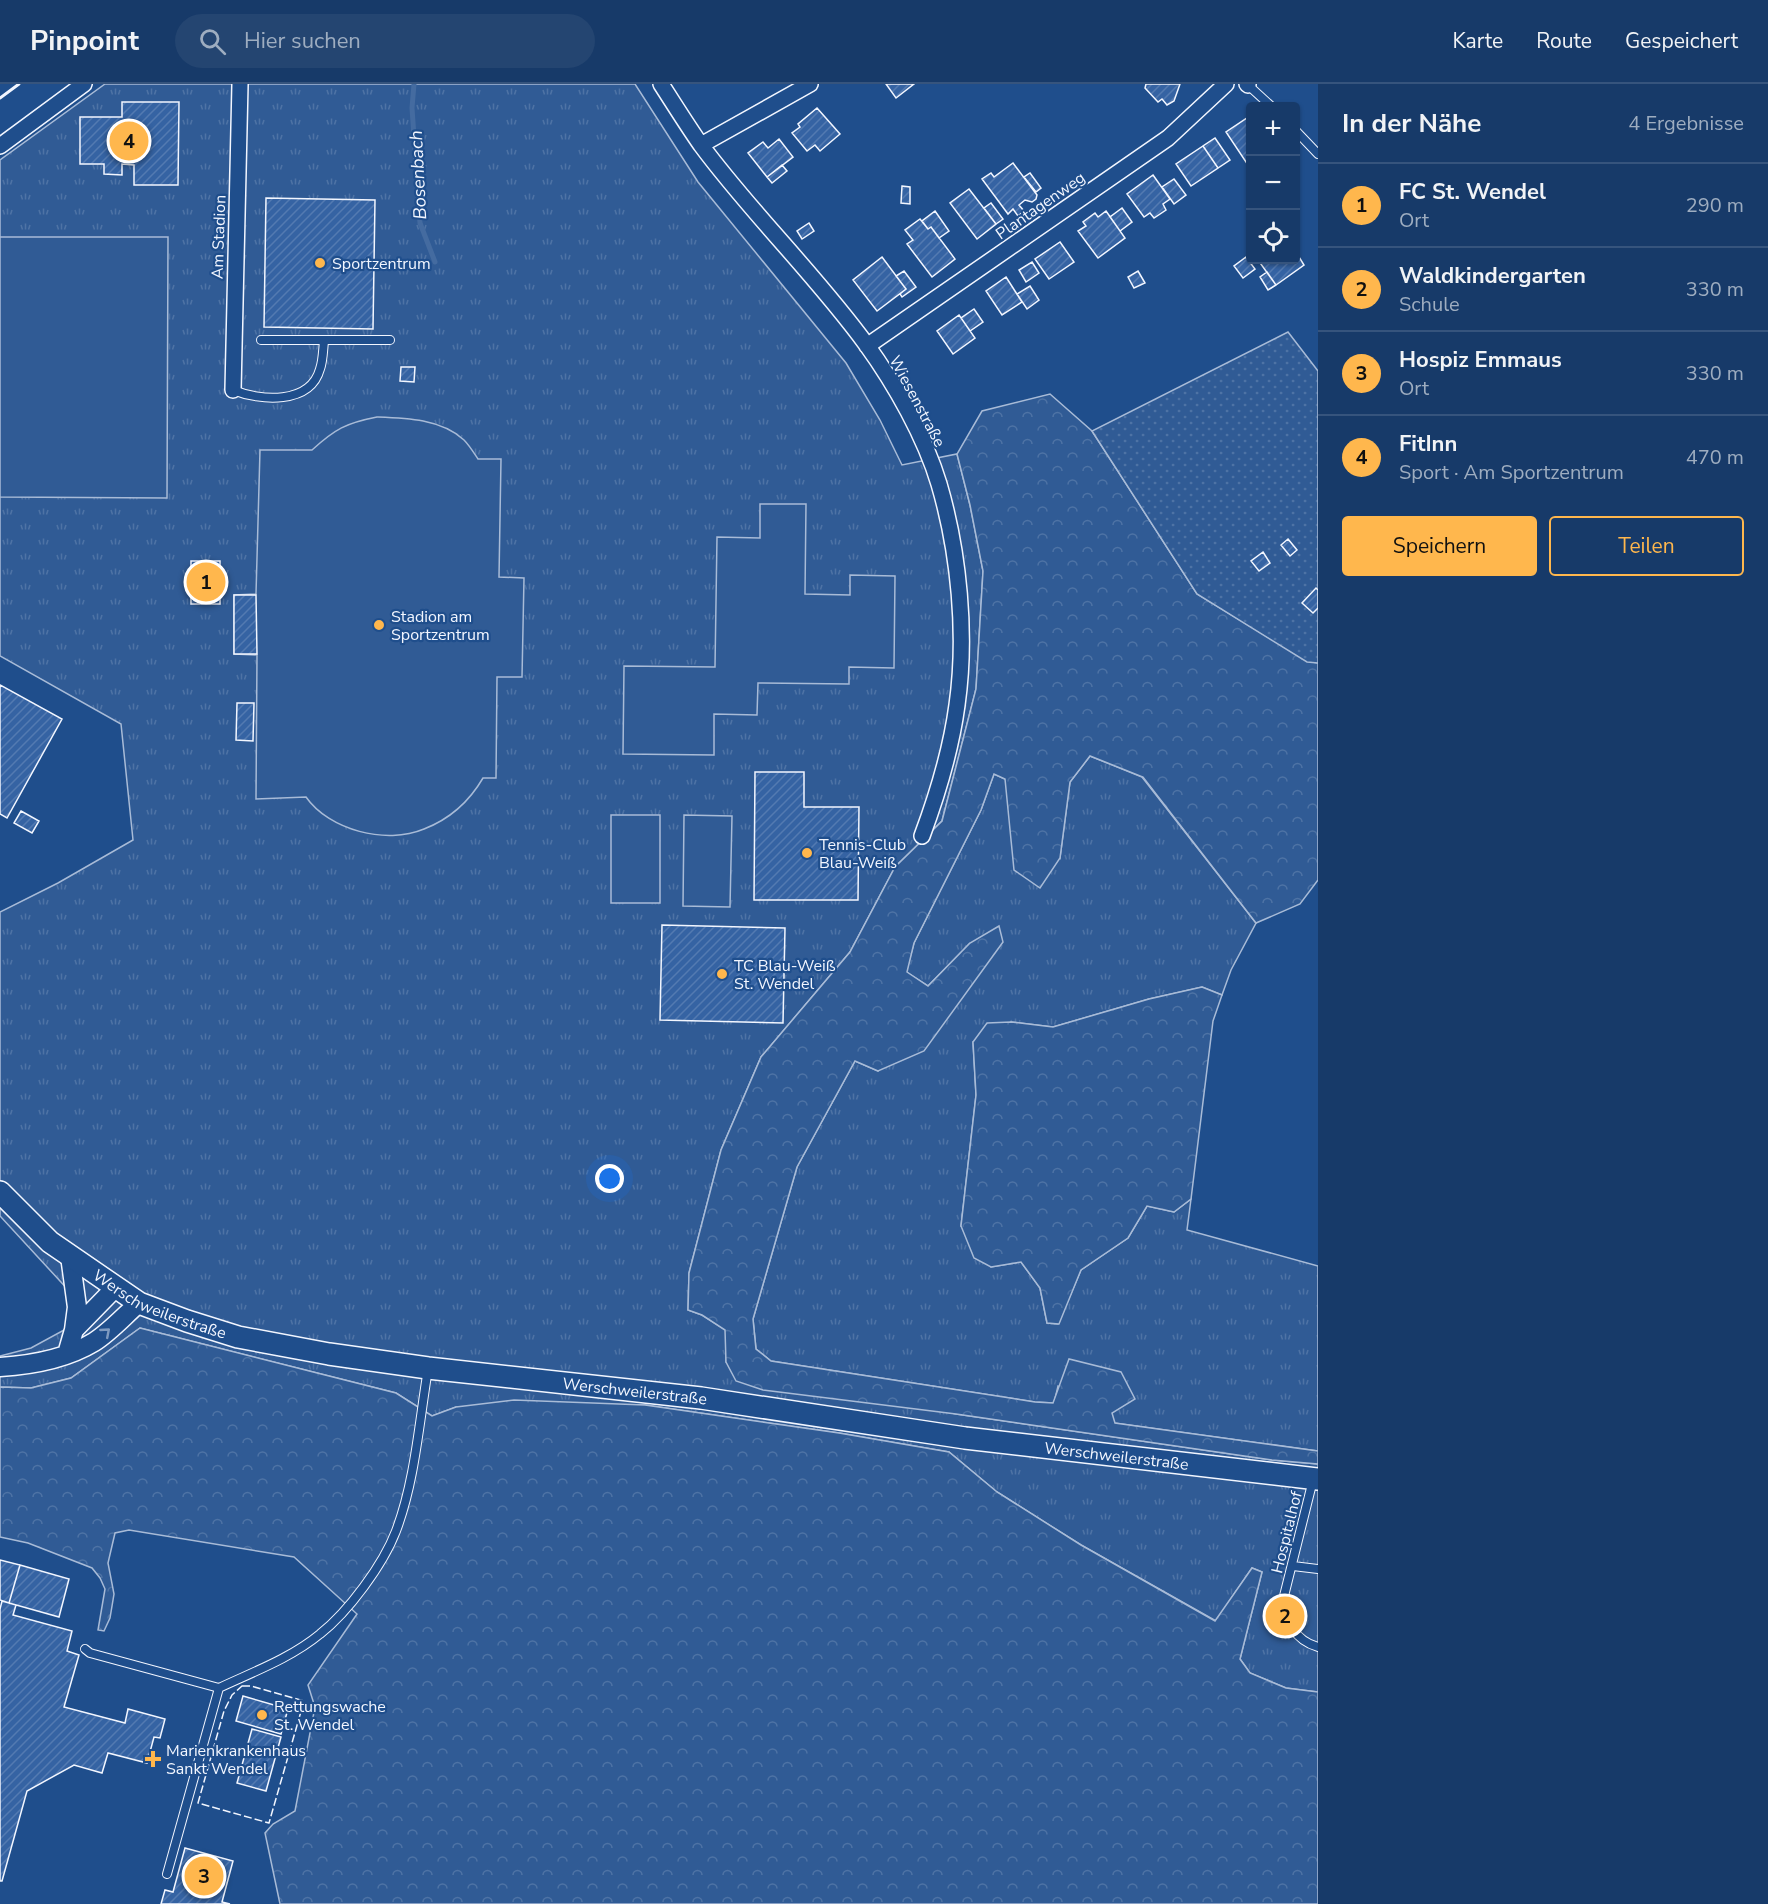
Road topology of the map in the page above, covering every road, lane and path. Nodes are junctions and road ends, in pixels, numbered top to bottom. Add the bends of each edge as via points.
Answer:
1 (84, 84) edge
2 (240, 84) edge
3 (661, 84) edge
4 (810, 84) edge
5 (1226, 84) edge
6 (1247, 84) edge
7 (1267, 102) edge
8 (1300, 135) edge
9 (701, 145) junction
10 (0, 146) edge
11 (1318, 154) edge
12 (261, 340) dead end
13 (390, 340) dead end
14 (324, 341) junction
15 (867, 346) junction
16 (233, 390) joint
17 (922, 836) dead end
18 (0, 1192) edge
19 (70, 1256) junction
20 (116, 1287) junction
21 (139, 1303) junction
22 (74, 1330) junction
23 (67, 1354) junction
24 (0, 1367) edge
25 (428, 1368) junction
26 (1316, 1479) edge
27 (1293, 1566) junction
28 (1318, 1569) edge
29 (1318, 1647) edge
30 (85, 1649) dead end
31 (219, 1688) junction
32 (167, 1874) dead end

1 - 10 street
2 - 16 street, Am Stadion
3 - 9 street, Wiesenstraße
4 - 9 street
5 - 15 street, Plantagenweg via 1168,138
6 - 7 lane
8 - 11 lane
9 - 15 street, Wiesenstraße
12 - 14 lane
13 - 14 lane
14 - 16 lane via 320,370 314,382 300,393 260,396
15 - 17 street, Wiesenstraße via 922,441 939,484 959,595 961,650 957,704 940,788
18 - 19 main road, Werschweilerstraße via 50,1242
19 - 20 main road, Werschweilerstraße
19 - 22 street via 77,1307
20 - 21 main road, Werschweilerstraße
20 - 22 street
23 -> 21 street via 94,1342
21 - 25 main road, Werschweilerstraße via 238,1337
22 - 23 street
23 - 24 street via 28,1365
25 - 26 main road, Werschweilerstraße via 701,1398 965,1437
25 - 31 lane via 410,1482 395,1532 369,1580 320,1635 281,1659
26 - 27 lane, Hospitalhof
27 - 28 lane
27 - 29 lane, Hospitalhof via 1283,1600 1286,1620 1297,1634
30 - 31 lane
31 - 32 lane

